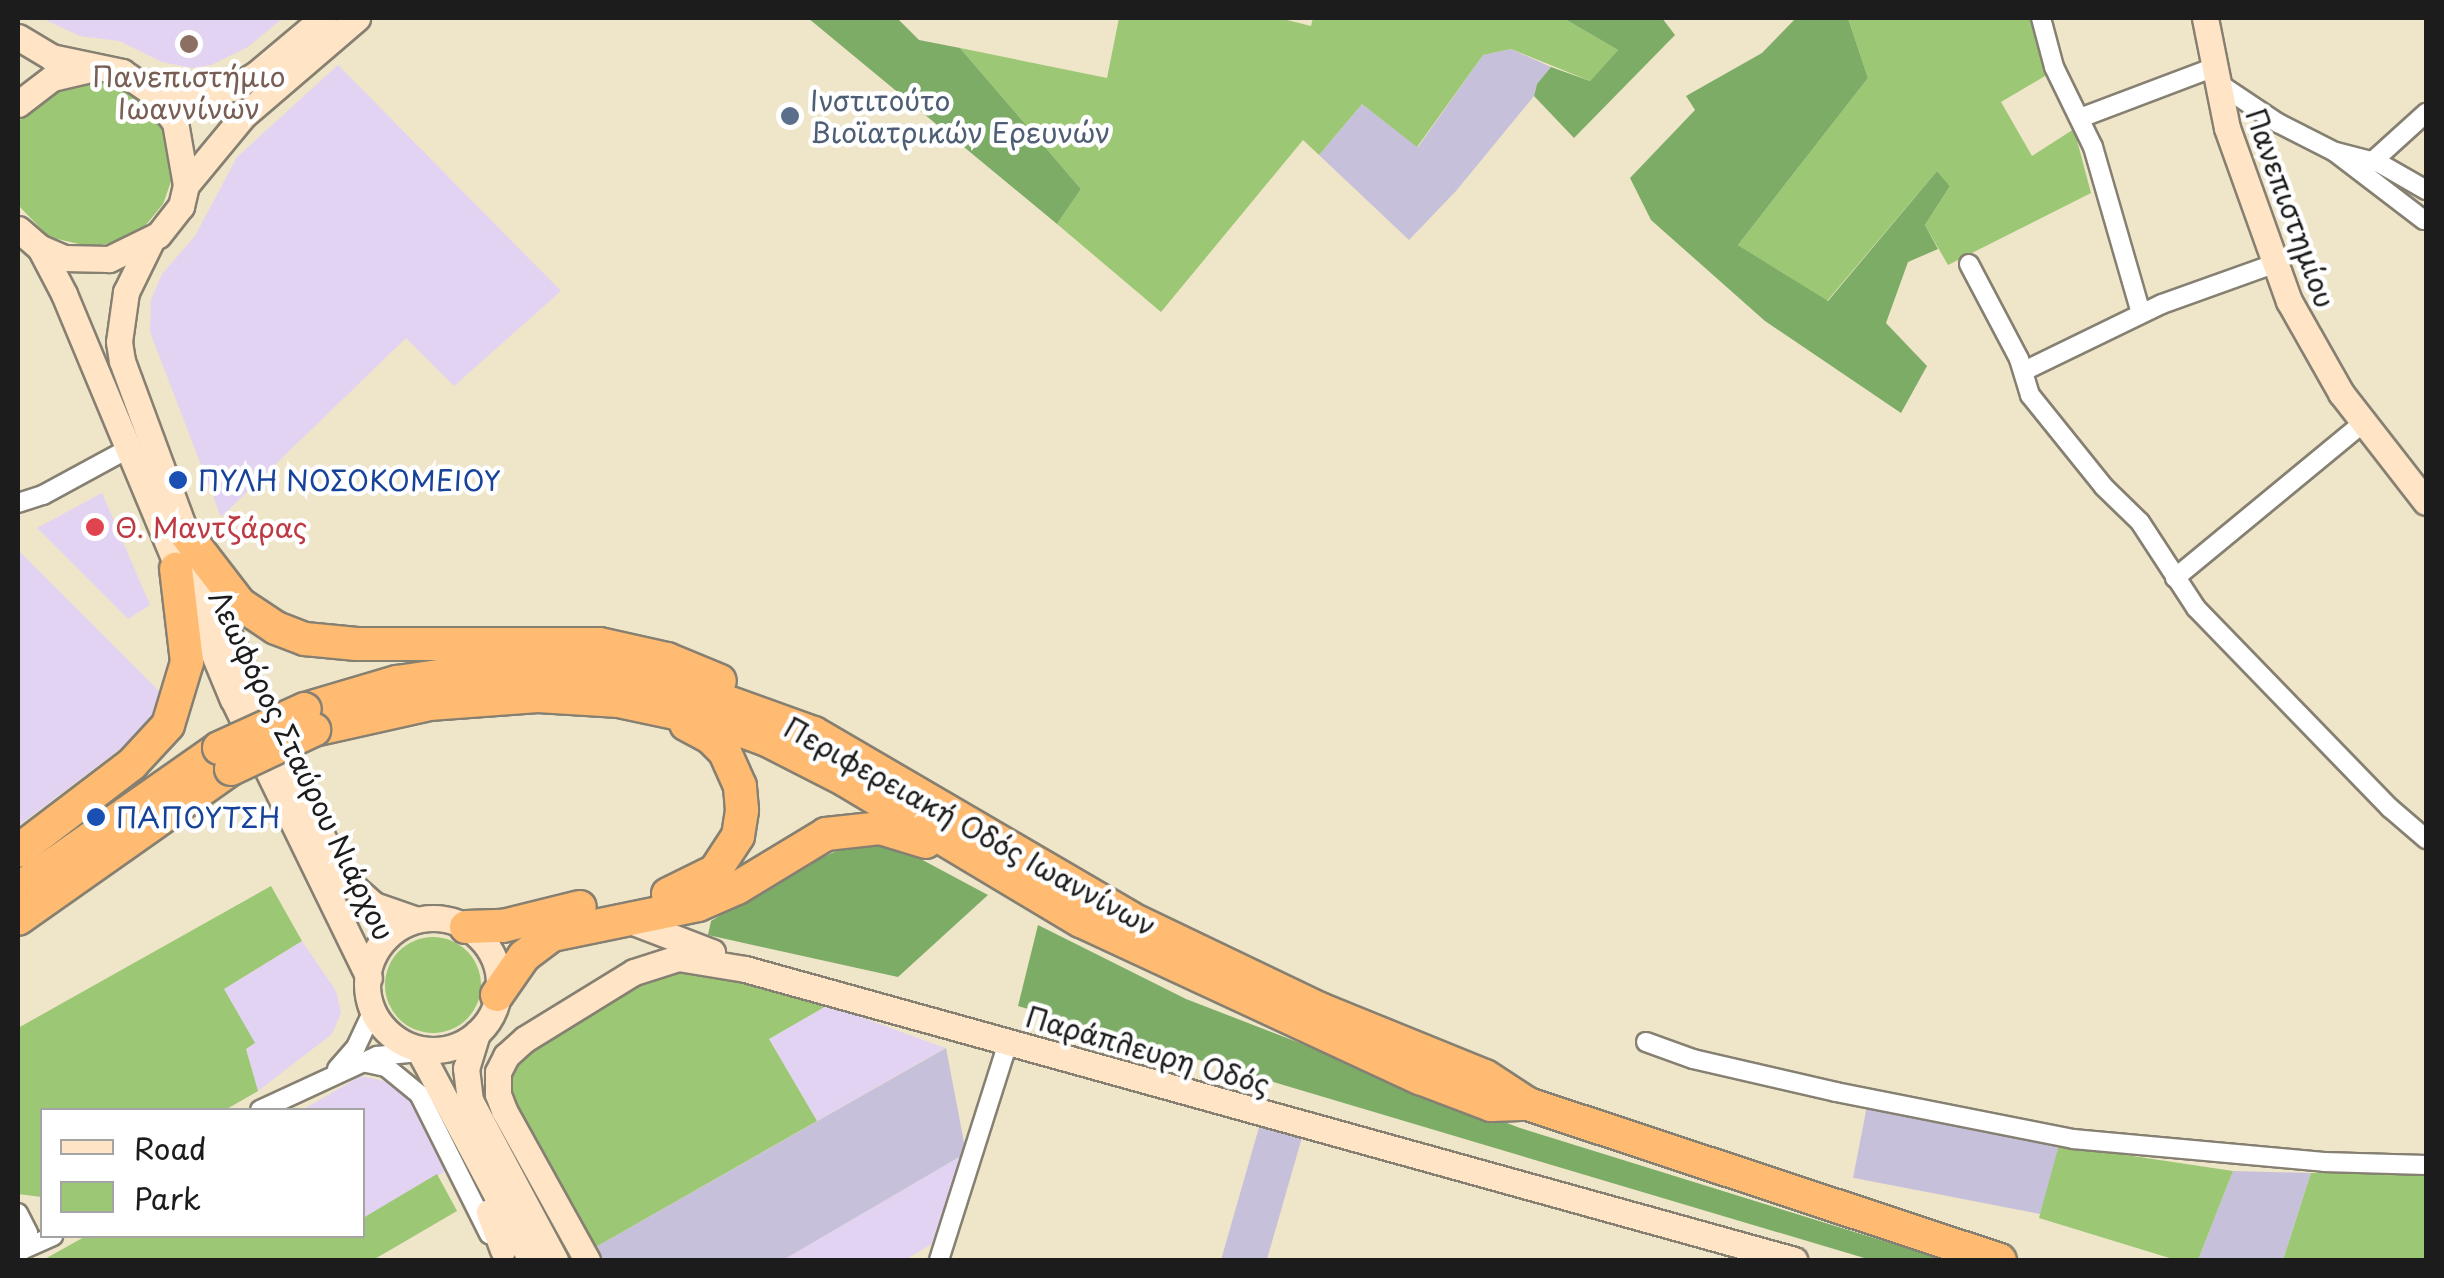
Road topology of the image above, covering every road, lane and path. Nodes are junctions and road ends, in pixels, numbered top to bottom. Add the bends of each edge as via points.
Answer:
1 (322, 18) edge
2 (357, 18) edge
3 (2041, 18) edge
4 (2205, 18) edge
5 (18, 37) edge
6 (100, 68) junction
7 (2213, 75) junction
8 (149, 90) junction
9 (18, 104) edge
10 (2426, 113) edge
11 (2080, 118) junction
12 (2335, 152) junction
13 (2374, 161) junction
14 (186, 185) junction
15 (2426, 190) edge
16 (2424, 220) dead end
17 (18, 229) edge
18 (151, 241) junction
19 (40, 248) junction
20 (1969, 264) dead end
21 (2274, 264) junction
22 (2141, 313) junction
23 (2024, 372) junction
24 (2363, 423) junction
25 (126, 450) junction
26 (2426, 502) edge
27 (18, 503) edge
28 (186, 534) junction
29 (176, 569) junction
30 (2175, 578) junction
31 (646, 705) junction
32 (309, 719) junction
33 (788, 721) junction
34 (225, 758) junction
35 (2422, 829) edge
36 (18, 850) edge
37 (987, 863) junction
38 (18, 889) edge
39 (18, 919) edge
40 (414, 919) junction
41 (628, 920) junction
42 (466, 927) junction
43 (733, 967) junction
44 (369, 978) junction
45 (497, 995) junction
46 (374, 1011) junction
47 (477, 1033) junction
48 (1008, 1042) junction
49 (1646, 1042) dead end
50 (420, 1052) junction
51 (362, 1062) junction
52 (320, 1081) junction
53 (1528, 1104) junction
54 (264, 1108) edge
55 (2426, 1166) edge
56 (487, 1182) junction
57 (18, 1213) edge
58 (48, 1238) edge
59 (21, 1253) edge
60 (505, 1256) edge
61 (531, 1260) edge
62 (555, 1260) edge
63 (587, 1260) edge
64 (939, 1260) edge
65 (1794, 1260) edge
66 (2000, 1260) edge

1 - 8 main road via 233,88
2 - 14 main road, Λεωφόρος Σταύρου Νιάρχου via 235,124
3 - 11 street via 2054,67
4 - 7 main road, Πανεπιστημίου
5 - 6 main road via 51,58
6 - 8 main road via 122,72
6 - 9 main road via 52,78
7 - 11 street
7 - 12 street via 2278,123
7 - 21 main road, Πανεπιστημίου
8 - 14 main road via 175,122
10 - 13 street
11 - 22 street
12 - 13 street
12 - 16 street
13 - 15 street
14 - 18 main road, Λεωφόρος Σταύρου Νιάρχου via 175,216
17 - 19 main road, Λεωφόρος Σταύρου Νιάρχου
18 - 19 main road, Λεωφόρος Σταύρου Νιάρχου via 87,261
18 - 28 main road, Λεωφόρος Σταύρου Νιάρχου via 126,292 119,342
19 - 25 main road, Λεωφόρος Σταύρου Νιάρχου
20 - 23 street
21 - 22 street
21 - 24 main road, Πανεπιστημίου via 2305,333
22 - 23 street
23 - 30 street via 2036,405 2140,522
24 - 26 main road, Πανεπιστημίου
24 - 30 street
25 - 27 street
25 - 29 main road, Λεωφόρος Σταύρου Νιάρχου
28 - 33 highway via 240,604 304,638 599,644 688,666
28 - 40 main road, Λεωφόρος Σταύρου Νιάρχου via 341,876 374,905
29 - 36 highway via 187,662 168,725 132,764
29 - 44 main road, Λεωφόρος Σταύρου Νιάρχου via 267,775
30 - 35 street via 2234,651
31 - 32 highway, Περιφερειακή Οδός Ιωαννίνων via 565,696 483,698
31 - 37 highway, Περιφερειακή Οδός Ιωαννίνων via 767,740
31 - 42 highway via 702,731 730,761 742,810 724,862 670,894
32 - 33 highway, Περιφερειακή Οδός Ιωαννίνων via 349,694 426,677 547,669 643,678
32 - 34 highway, Περιφερειακή Οδός Ιωαννίνων, bridge
33 - 53 highway, Περιφερειακή Οδός Ιωαννίνων via 1130,918 1336,1016 1485,1076
34 - 38 highway, Περιφερειακή Οδός Ιωαννίνων
34 - 39 highway, Περιφερειακή Οδός Ιωαννίνων
37 - 41 highway via 898,831 848,829 816,838 713,900
37 - 53 highway, Περιφερειακή Οδός Ιωαννίνων via 1081,920 1332,1039 1491,1105
40 - 42 main road
40 - 44 main road via 378,949
41 - 43 main road via 712,952
41 - 45 highway via 545,939
42 - 45 main road via 496,963
43 - 48 main road, Παράπλευρη Οδός
43 - 63 main road, Παράπλευρη Οδός via 688,958 652,964 525,1039 498,1072 500,1102
44 - 46 main road
45 - 47 main road
46 - 50 main road via 391,1033
46 - 52 street via 349,1058
47 - 50 main road via 450,1049
47 - 62 main road via 466,1068 470,1100
48 - 64 street
48 - 65 main road, Παράπλευρη Οδός
49 - 55 street via 1836,1092 2073,1140
50 - 51 street via 393,1051
50 - 56 main road
51 - 52 street
51 - 60 street via 386,1067 419,1094 482,1224
52 - 54 street
53 - 66 highway, Περιφερειακή Οδός Ιωαννίνων
56 - 60 main road via 488,1210
56 - 61 main road
57 - 59 street via 28,1233
58 - 59 street

